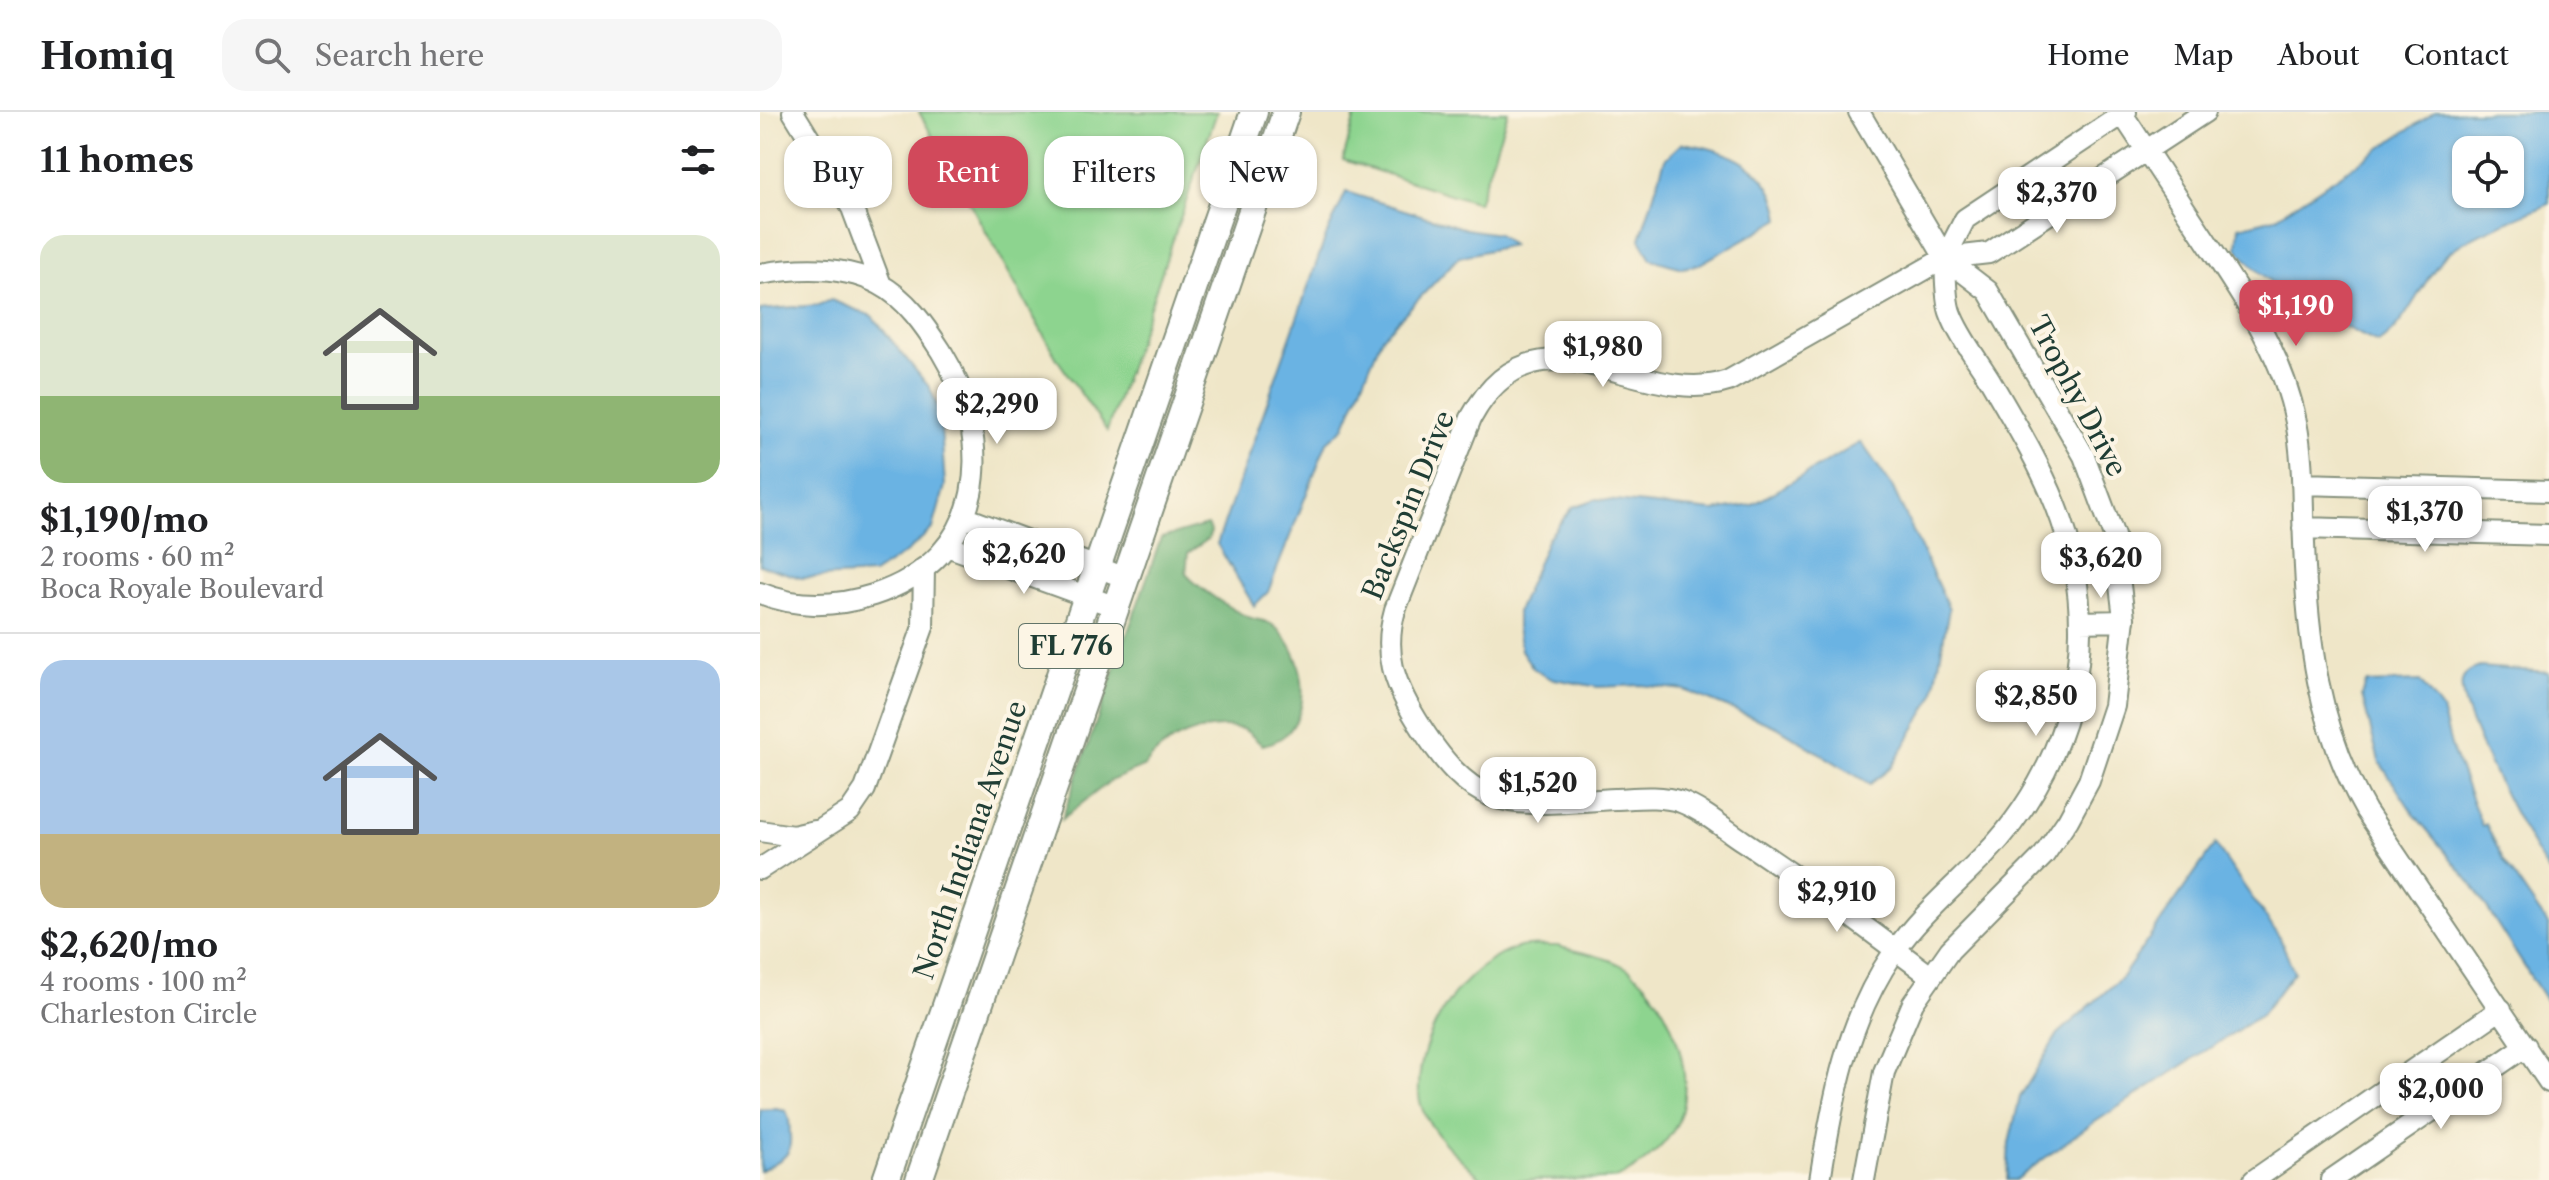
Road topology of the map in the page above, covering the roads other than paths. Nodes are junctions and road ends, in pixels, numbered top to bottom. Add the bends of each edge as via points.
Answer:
1 (793, 112) edge
2 (1254, 112) edge
3 (1286, 112) edge
4 (1859, 112) edge
5 (2205, 112) edge
6 (2124, 113) edge
7 (2147, 150) junction
8 (1945, 258) junction
9 (760, 274) edge
10 (881, 285) junction
11 (2302, 484) junction
12 (2549, 491) edge
13 (964, 517) junction
14 (2303, 528) junction
15 (2549, 535) edge
16 (947, 546) junction
17 (924, 568) junction
18 (1098, 568) junction
19 (1126, 578) junction
20 (760, 593) edge
21 (1088, 597) junction
22 (1116, 607) junction
23 (2124, 621) junction
24 (2080, 622) junction
25 (836, 822) junction
26 (760, 831) edge
27 (760, 869) edge
28 (1896, 950) junction
29 (1929, 975) junction
30 (2501, 1009) junction
31 (2526, 1046) junction
32 (2549, 1082) edge
33 (886, 1180) edge
34 (919, 1180) edge
35 (1820, 1180) edge
36 (1864, 1180) edge
37 (2254, 1180) edge
38 (2331, 1180) edge

1 - 10 street via 852,208
2 - 18 main road, North Indiana Avenue / FL 776
3 - 19 main road, FL 776
4 - 8 street, Trophy Drive
5 - 7 street, Backspin Drive
6 - 7 street
6 - 8 street via 1965,219
7 - 8 street, Backspin Drive via 1989,253
7 - 11 street via 2261,325 2296,420
8 - 23 street, Trophy Drive via 1988,291 2084,456 2114,536
8 - 24 street, Trophy Drive via 1950,312 2036,458 2066,527
8 - 28 street, Backspin Drive via 1719,384 1677,387 1573,359 1546,361 1505,379 1471,418 1395,610 1389,642 1402,697 1438,754 1467,785 1518,802 1655,798 1682,803
9 - 10 street via 847,272
10 - 13 street via 927,329 966,396 975,456
11 - 12 street
11 - 14 street
13 - 16 street
13 - 18 street
14 - 15 street
14 - 30 street via 2313,668 2342,765 2366,811
16 - 17 street
16 - 21 street
17 - 20 street via 884,591 839,603 804,605
17 - 25 street via 923,627 865,789
18 - 19 street
18 - 21 main road, North Indiana Avenue / FL 776
19 - 22 main road, FL 776
21 - 22 street
21 - 33 main road, North Indiana Avenue / FL 776
22 - 34 main road, FL 776
23 - 24 street
23 - 29 street, Trophy Drive via 2112,716 2080,800 2031,870
24 - 28 street, Trophy Drive via 2071,702 2034,792 2003,836
25 - 26 street via 804,834
25 - 27 street
28 - 29 street, Backspin Drive
28 - 35 street, Trophy Drive via 1848,1043
29 - 36 street, Trophy Drive via 1884,1072
30 - 31 street
30 - 37 street
31 - 32 street
31 - 38 street

